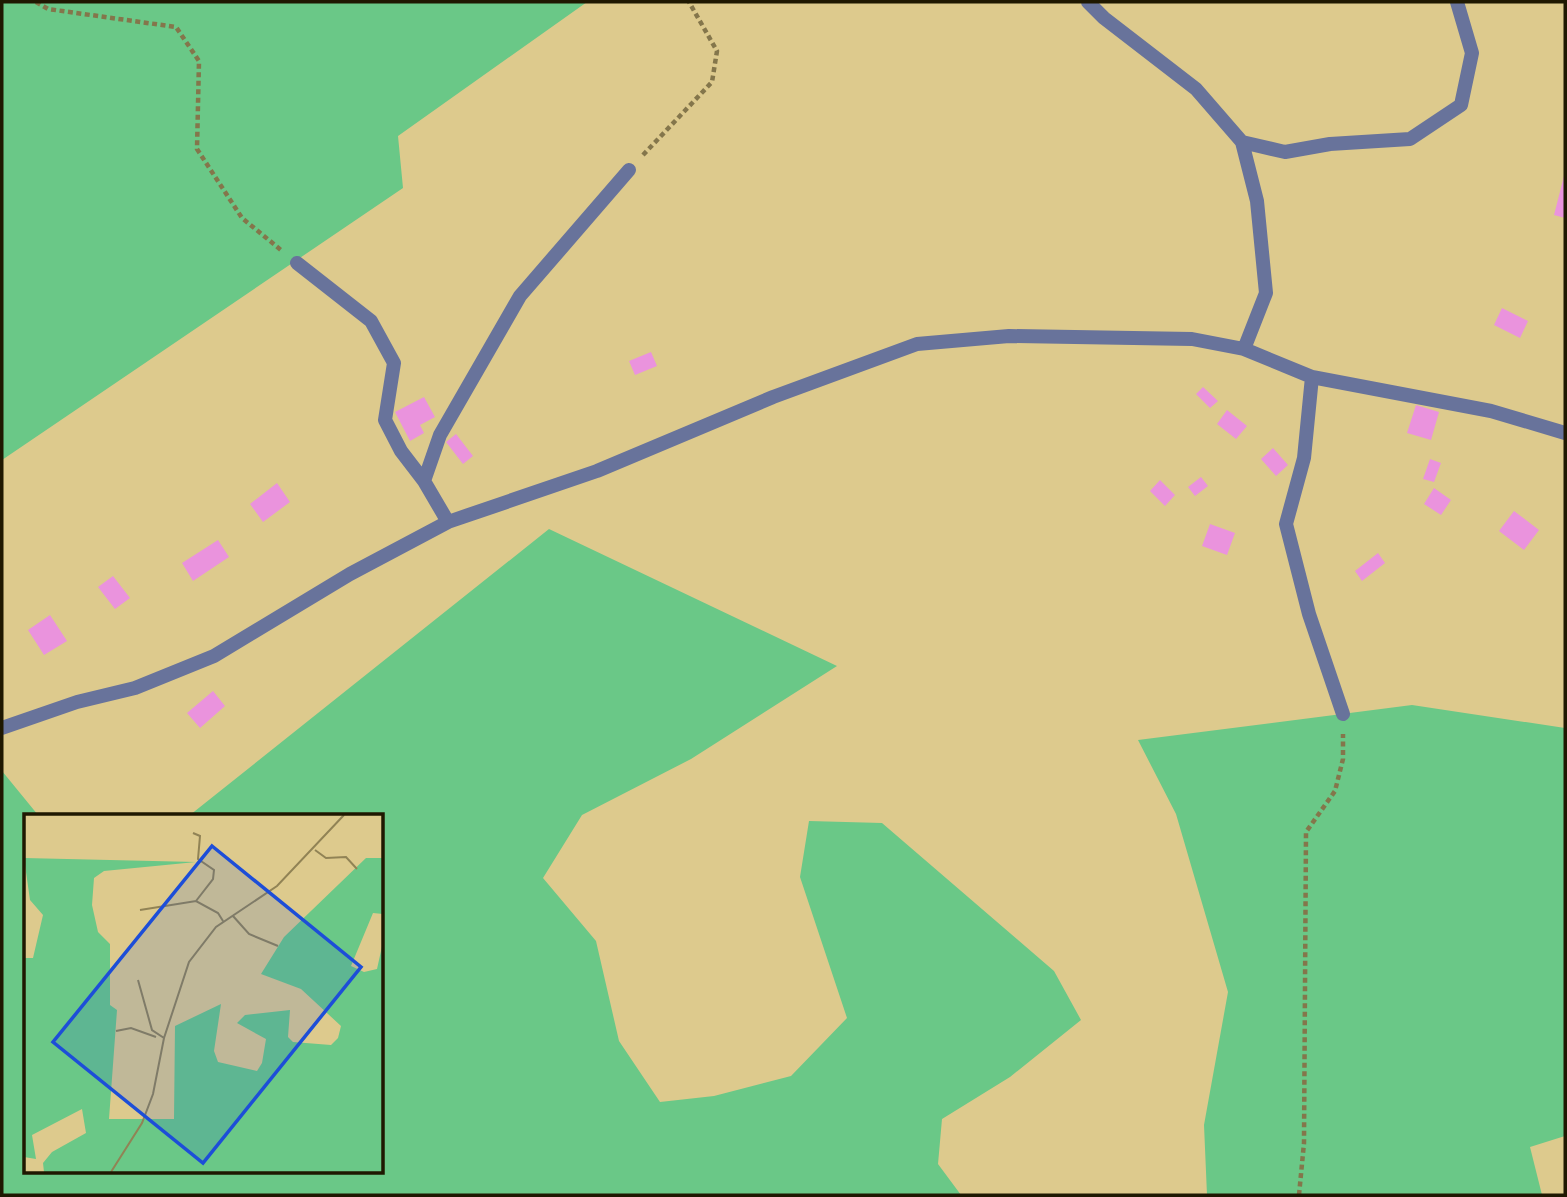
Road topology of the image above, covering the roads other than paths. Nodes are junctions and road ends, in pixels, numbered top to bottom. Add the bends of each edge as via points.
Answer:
1 (1088, 2) edge
2 (1457, 2) edge
3 (1242, 142) junction
4 (629, 170) road end
5 (298, 264) road end
6 (1244, 349) junction
7 (1312, 377) junction
8 (1565, 433) edge
9 (424, 481) junction
10 (448, 522) junction
11 (1343, 714) road end
12 (2, 728) edge

1 - 3 street via 1196,89
2 - 3 street via 1472,53 1461,105 1410,139 1285,152
3 - 6 street via 1257,201 1266,293
4 - 9 street via 520,296 440,435
5 - 9 street via 371,321 394,363 385,421
6 - 7 street
6 - 10 street via 1192,339 1009,336 916,344 773,397 597,471
7 - 8 street via 1491,411
7 - 11 street via 1304,458 1286,524 1309,614
9 - 10 street
10 - 12 street via 350,574 214,656 135,688

